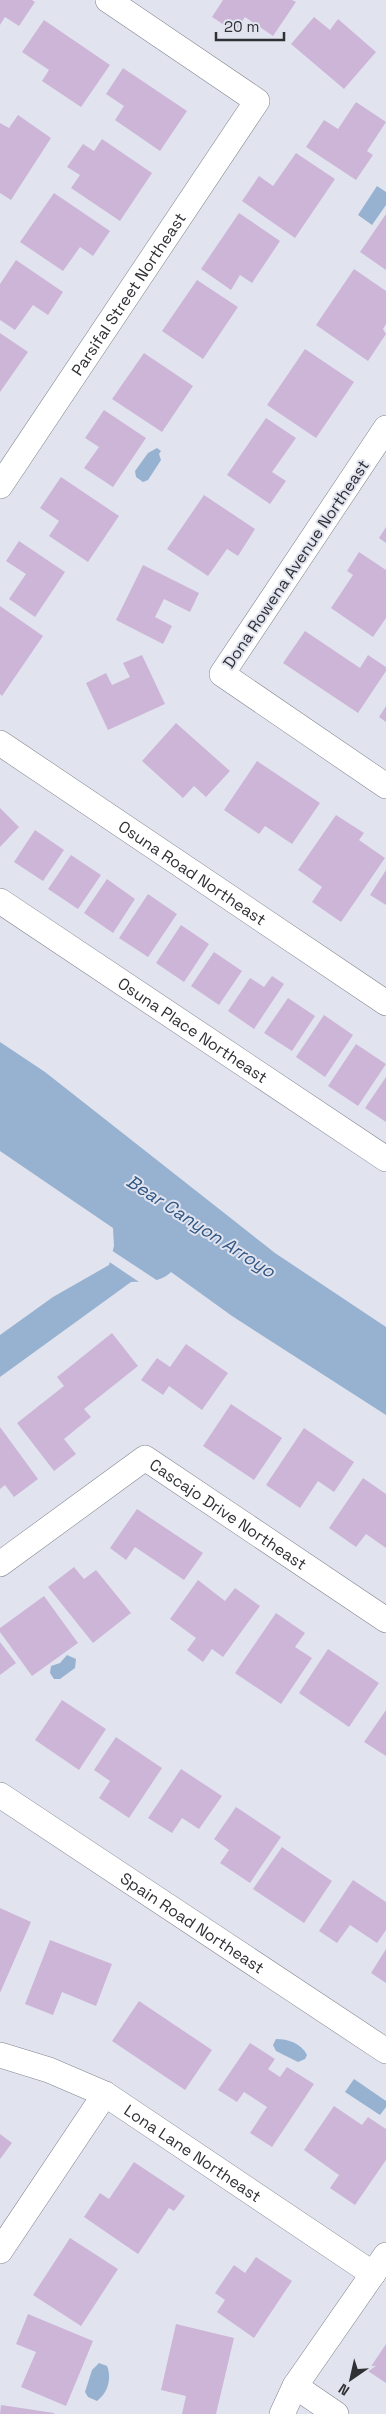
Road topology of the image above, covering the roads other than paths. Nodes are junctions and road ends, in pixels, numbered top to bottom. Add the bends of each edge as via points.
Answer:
1 (108, 0) edge
2 (386, 428) edge
3 (0, 486) edge
4 (0, 743) edge
5 (386, 786) edge
6 (0, 901) edge
7 (386, 1003) edge
8 (386, 1158) edge
9 (0, 1564) edge
10 (386, 1620) edge
11 (0, 1795) edge
12 (386, 2051) edge
13 (0, 2055) edge
14 (104, 2094) junction
15 (0, 2250) edge
16 (380, 2265) edge
17 (295, 2386) junction
18 (282, 2414) edge
19 (336, 2414) edge

1 - 3 street, Parsifal Street Northeast via 257,102
2 - 5 street, Dona Rowena Avenue Northeast via 222,674
4 - 7 street, Osuna Road Northeast
6 - 8 street, Osuna Place Northeast
9 - 10 street, Cascajo Drive Northeast via 145,1458
11 - 12 street, Spain Road Northeast
13 - 14 street, Lona Lane Northeast via 49,2070
14 - 15 street
14 - 16 street, Lona Lane Northeast
16 - 17 street
17 - 18 street
17 - 19 street

